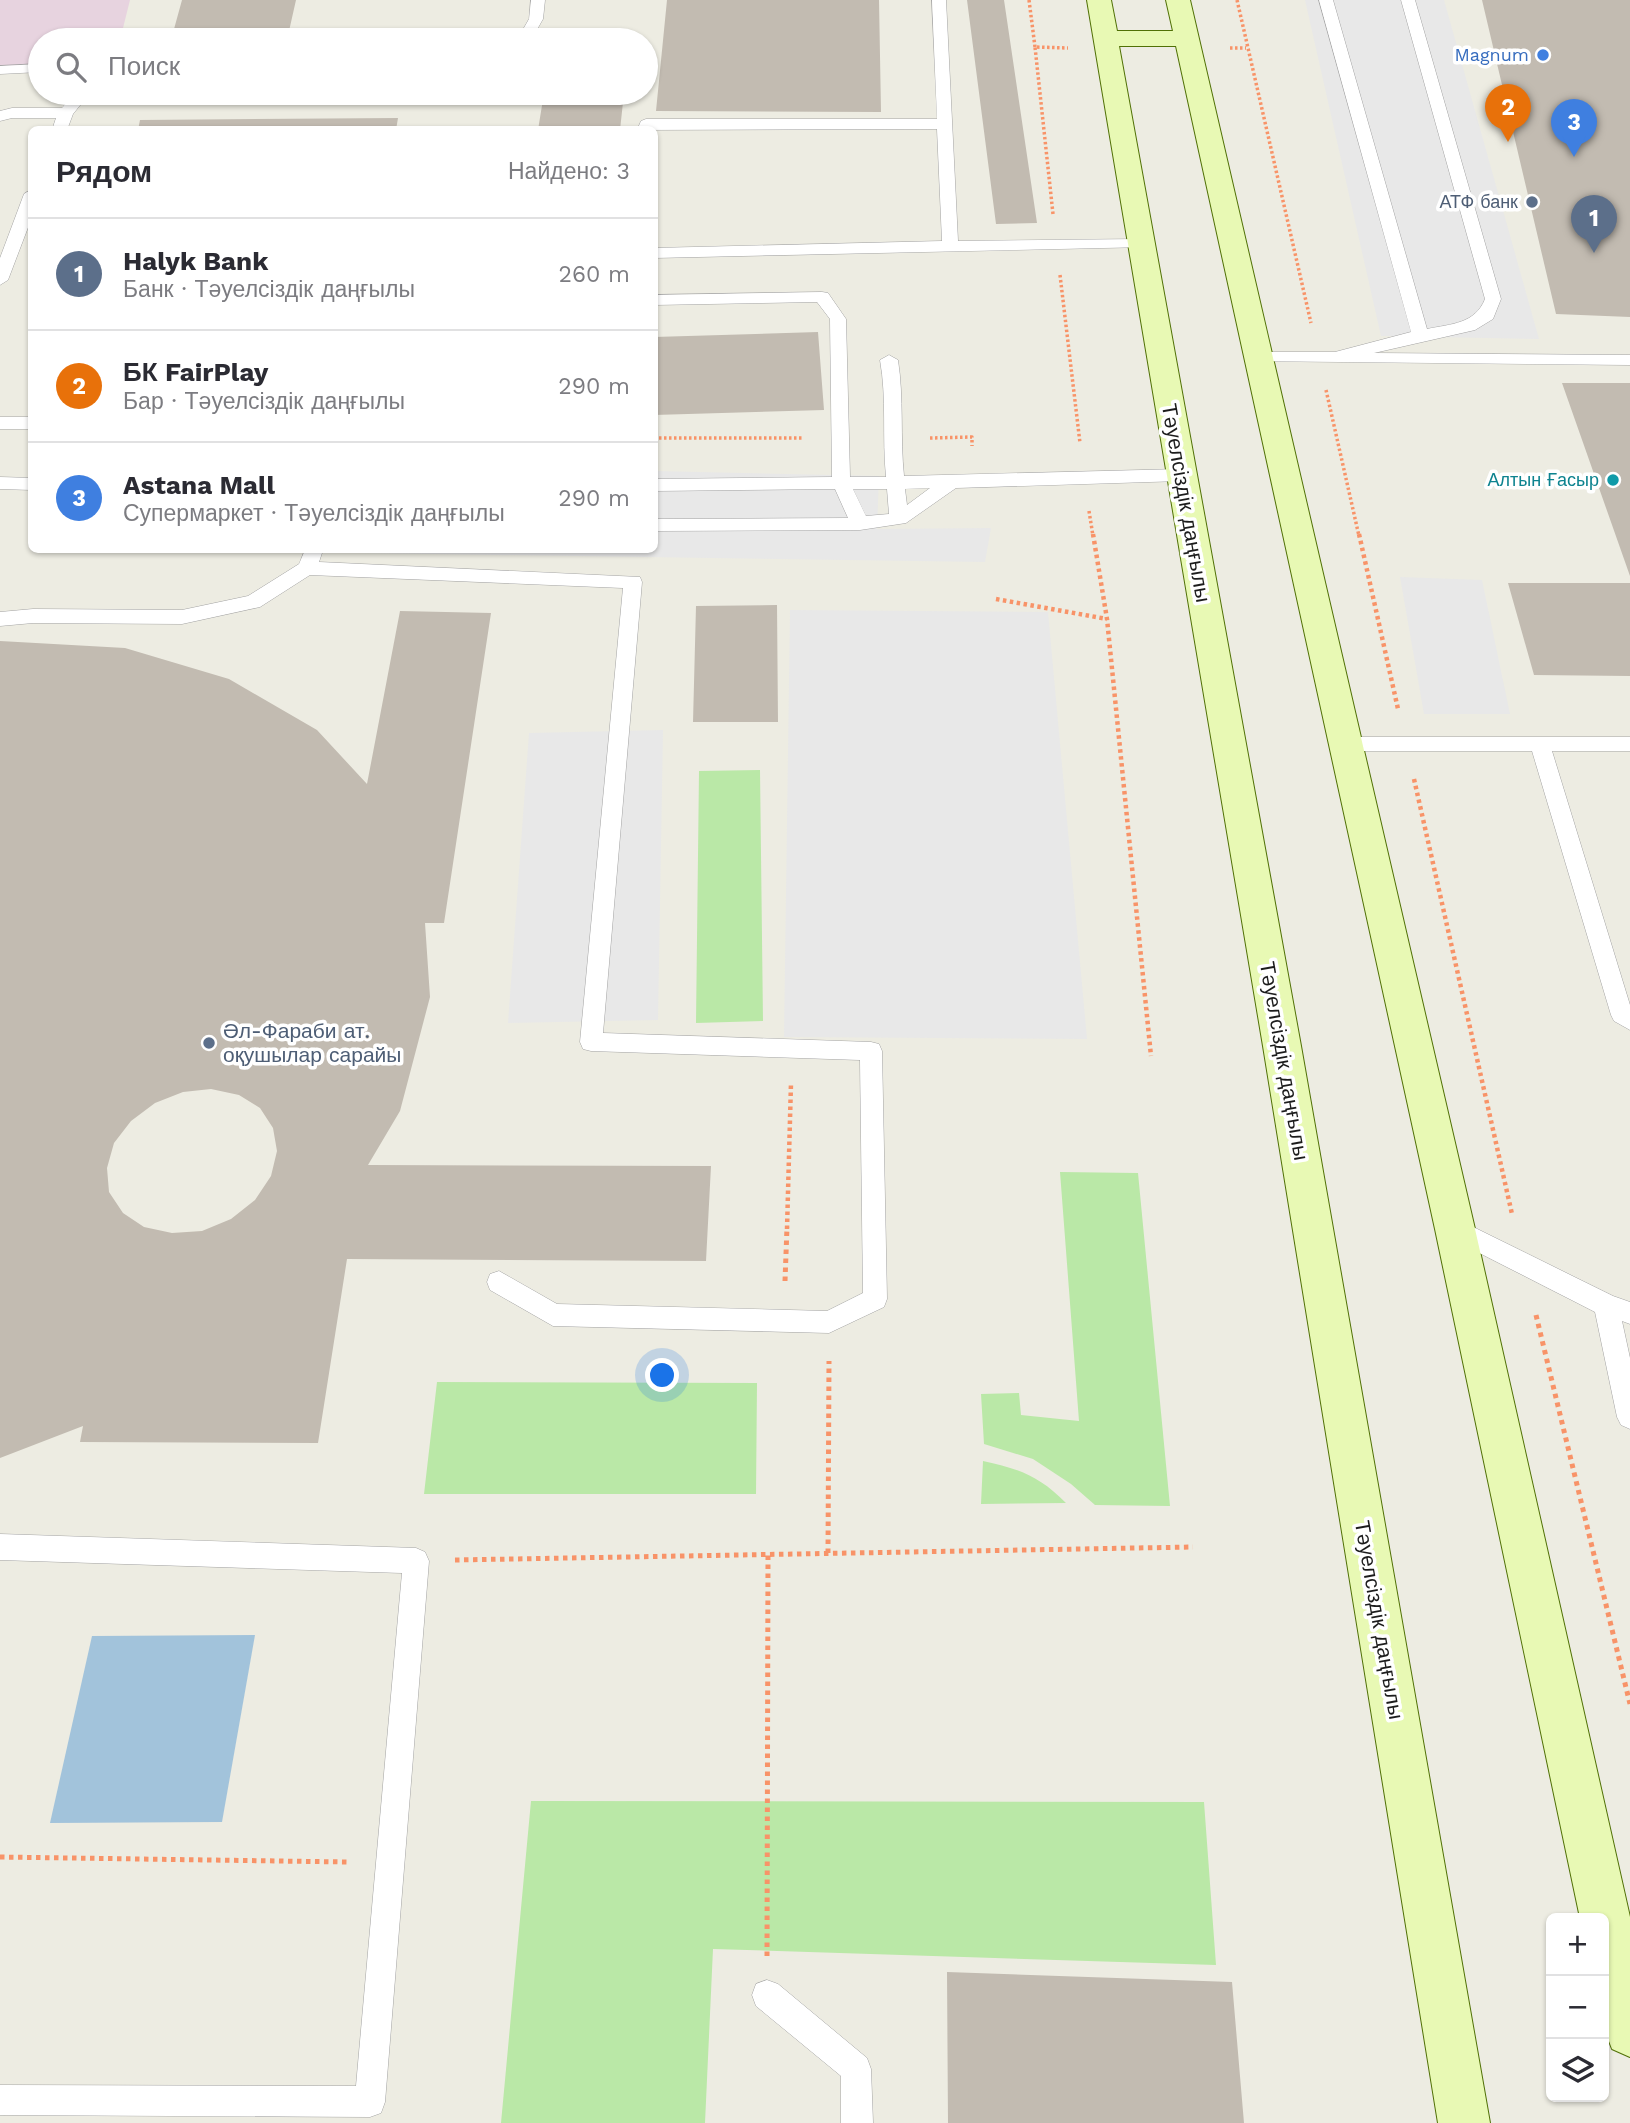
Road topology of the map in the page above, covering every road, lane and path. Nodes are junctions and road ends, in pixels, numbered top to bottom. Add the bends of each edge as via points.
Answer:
1 (538, 0) edge
2 (939, 0) edge
3 (1029, 0) edge
4 (1099, 0) edge
5 (1178, 0) edge
6 (1237, 0) edge
7 (1326, 0) edge
8 (1408, 0) edge
9 (531, 28) edge
10 (1186, 40) junction
11 (1107, 43) junction
12 (1035, 47) junction
13 (28, 69) edge
14 (0, 70) edge
15 (72, 105) edge
16 (66, 113) junction
17 (0, 116) edge
18 (944, 124) junction
19 (61, 126) edge
20 (646, 126) edge
21 (28, 205) edge
22 (1141, 244) junction
23 (1056, 245) junction
24 (950, 246) junction
25 (658, 253) edge
26 (0, 280) edge
27 (658, 300) edge
28 (1420, 335) junction
29 (1341, 356) junction
30 (1258, 357) junction
31 (1319, 357) junction
32 (888, 360) dead end
33 (1630, 360) edge
34 (0, 423) edge
35 (28, 423) edge
36 (658, 438) edge
37 (839, 438) junction
38 (1181, 475) junction
39 (1084, 477) junction
40 (841, 482) junction
41 (897, 482) junction
42 (953, 482) junction
43 (0, 483) edge
44 (28, 484) edge
45 (658, 485) edge
46 (899, 519) junction
47 (860, 524) junction
48 (658, 525) edge
49 (311, 559) edge
50 (996, 599) dead end
51 (0, 619) edge
52 (1107, 619) junction
53 (1344, 744) junction
54 (1406, 744) junction
55 (1540, 744) junction
56 (1630, 744) edge
57 (1630, 1021) edge
58 (792, 1048) junction
59 (1151, 1056) dead end
60 (1455, 1229) junction
61 (1523, 1264) junction
62 (499, 1282) dead end
63 (1606, 1306) junction
64 (1630, 1313) edge
65 (783, 1320) junction
66 (829, 1322) junction
67 (1630, 1416) edge
68 (0, 1547) edge
69 (1193, 1547) dead end
70 (828, 1553) junction
71 (768, 1555) junction
72 (415, 1561) junction
73 (1630, 1704) edge
74 (0, 1857) edge
75 (390, 1863) junction
76 (767, 1995) joint
77 (1630, 2031) edge
78 (0, 2099) edge
79 (857, 2123) edge
80 (1464, 2123) edge

1 - 9 lane
2 - 18 lane
3 - 12 path
4 - 11 main road, Тәуелсіздік даңғылы
5 - 10 main road
6 - 31 path
7 - 28 lane
8 - 28 lane via 1493,299 1487,315 1469,326
10 - 11 main road
10 - 30 main road
11 - 12 path
11 - 22 main road, Тәуелсіздік даңғылы
12 - 23 path
13 - 14 lane
15 - 16 lane
16 - 17 lane
16 - 19 lane
18 - 20 lane
18 - 24 lane
21 - 26 lane
22 - 23 lane
22 - 38 main road, Тәуелсіздік даңғылы
23 - 24 lane
23 - 39 path
24 - 25 lane
27 - 37 lane via 822,298 838,319
28 - 29 lane
29 - 31 lane
29 - 33 lane
30 - 31 lane
30 - 53 main road
31 - 54 path
32 - 41 lane via 894,389 891,440
34 - 35 lane
36 - 37 path
37 - 40 lane
38 - 39 lane
38 - 80 main road, Тәуелсіздік даңғылы
39 - 42 lane
39 - 52 path
40 - 41 lane
40 - 45 lane
40 - 47 lane
41 - 42 lane
41 - 46 lane
42 - 46 lane
43 - 44 lane
46 - 47 lane
47 - 48 lane
49 - 51 lane via 253,602 182,617
49 - 58 lane via 633,582 591,1042
50 - 52 path
52 - 59 path
53 - 54 lane
53 - 60 main road
54 - 55 lane
54 - 61 path
55 - 56 lane
55 - 57 lane via 1622,1015
58 - 65 path
58 - 66 lane via 872,1051 875,1299
60 - 61 lane
60 - 77 main road
61 - 63 lane
61 - 73 path
62 - 65 lane via 553,1315
63 - 64 lane
63 - 67 lane
65 - 66 lane
66 - 70 path
68 - 72 lane
69 - 70 path
70 - 71 path
71 - 72 path
71 - 76 path
72 - 75 lane
74 - 75 path
75 - 78 lane via 370,2102
76 - 79 lane via 856,2069

